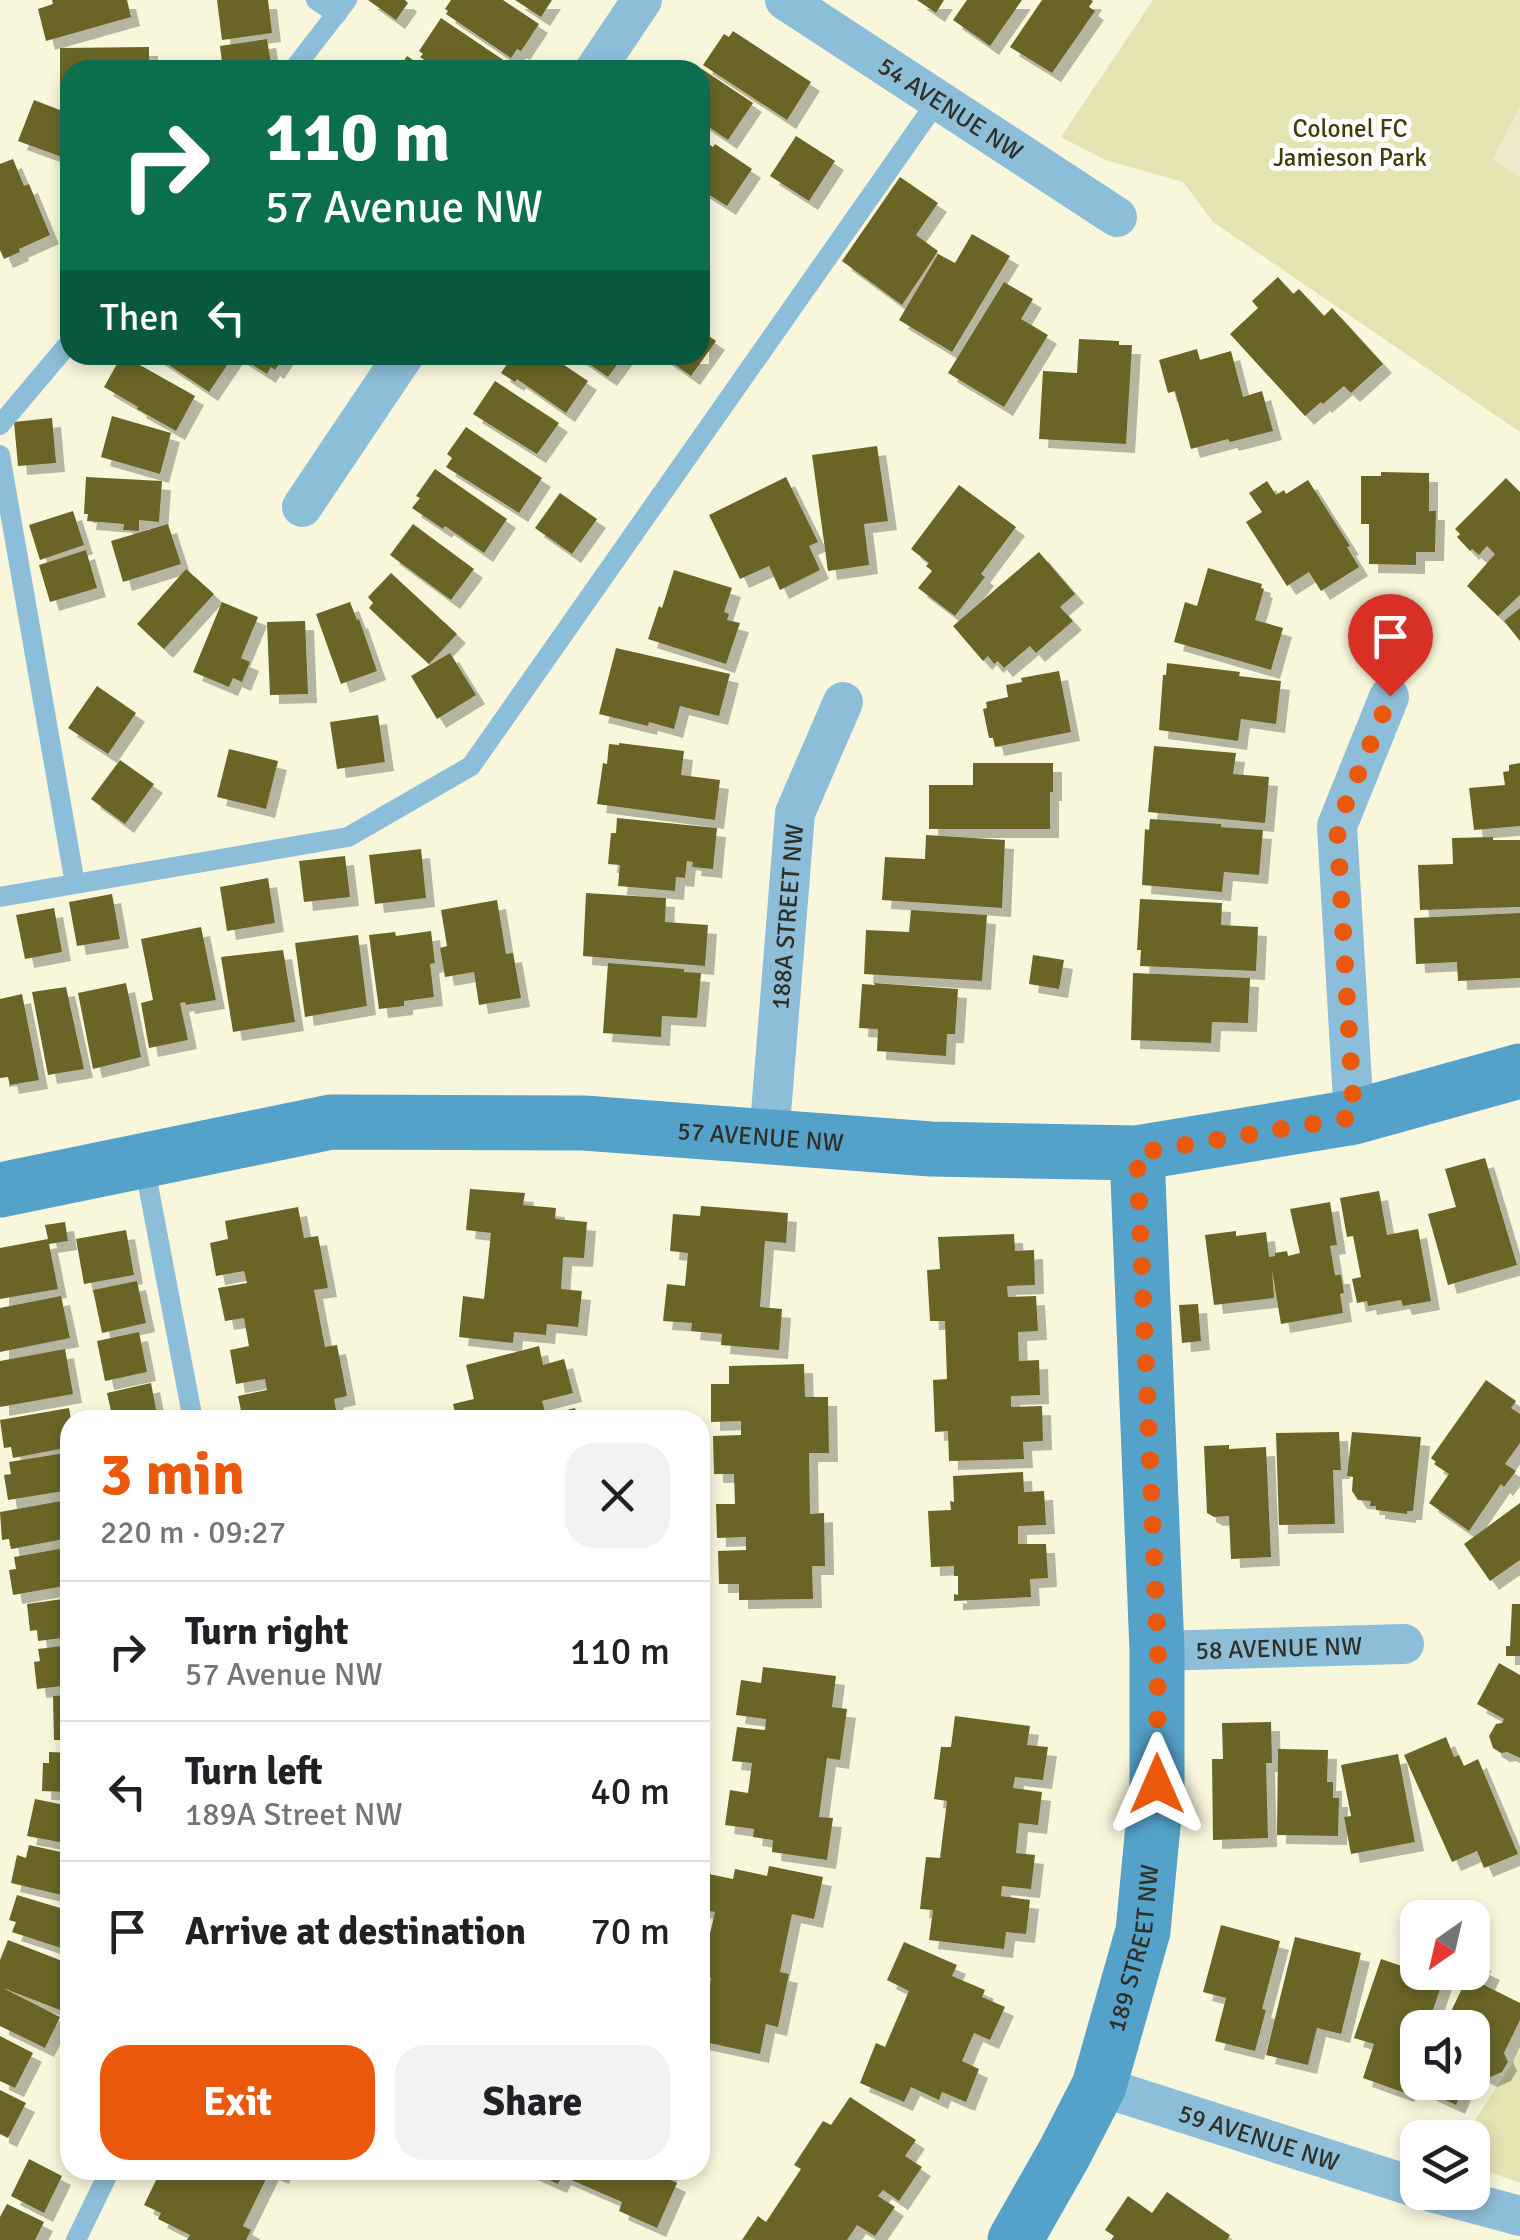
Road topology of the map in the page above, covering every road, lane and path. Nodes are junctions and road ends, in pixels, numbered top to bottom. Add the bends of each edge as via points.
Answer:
1 (316, 0) edge
2 (642, 0) edge
3 (785, 0) edge
4 (342, 7) edge
5 (301, 60) edge
6 (602, 60) edge
7 (938, 100) junction
8 (1117, 217) dead end
9 (60, 354) edge
10 (397, 365) edge
11 (0, 425) edge
12 (0, 455) edge
13 (302, 507) dead end
14 (1390, 696) dead end
15 (843, 702) dead end
16 (75, 884) junction
17 (0, 897) edge
18 (1520, 1071) edge
19 (1354, 1117) junction
20 (769, 1138) junction
21 (1137, 1153) junction
22 (144, 1162) junction
23 (0, 1190) edge
24 (192, 1410) edge
25 (1404, 1644) dead end
26 (1158, 1651) junction
27 (1099, 2086) junction
28 (105, 2180) edge
29 (1400, 2182) edge
30 (1490, 2208) edge
31 (1520, 2216) edge
32 (76, 2240) edge
33 (1016, 2240) edge

1 - 4 lane
2 - 6 street
3 - 7 street, 54 AVENUE NW
4 - 5 lane
7 - 8 street, 54 AVENUE NW
7 - 16 lane via 471,766 348,838
9 - 11 lane
10 - 13 street
12 - 16 lane
14 - 19 street via 1337,826
15 - 20 street, 188A STREET NW via 795,814
16 - 17 lane
18 - 19 street, 57 AVENUE NW
19 - 21 street, 57 AVENUE NW
20 - 21 street, 57 AVENUE NW
20 - 22 street, 57 AVENUE NW via 584,1123 331,1122
21 - 26 street, 189 STREET NW
22 - 23 street, 57 AVENUE NW
22 - 24 lane
25 - 26 street, 58 AVENUE NW
26 - 27 street, 189 STREET NW via 1157,1784 1143,1930
27 - 29 street, 59 AVENUE NW
27 - 33 street, 189 STREET NW
28 - 32 lane
30 - 31 street

